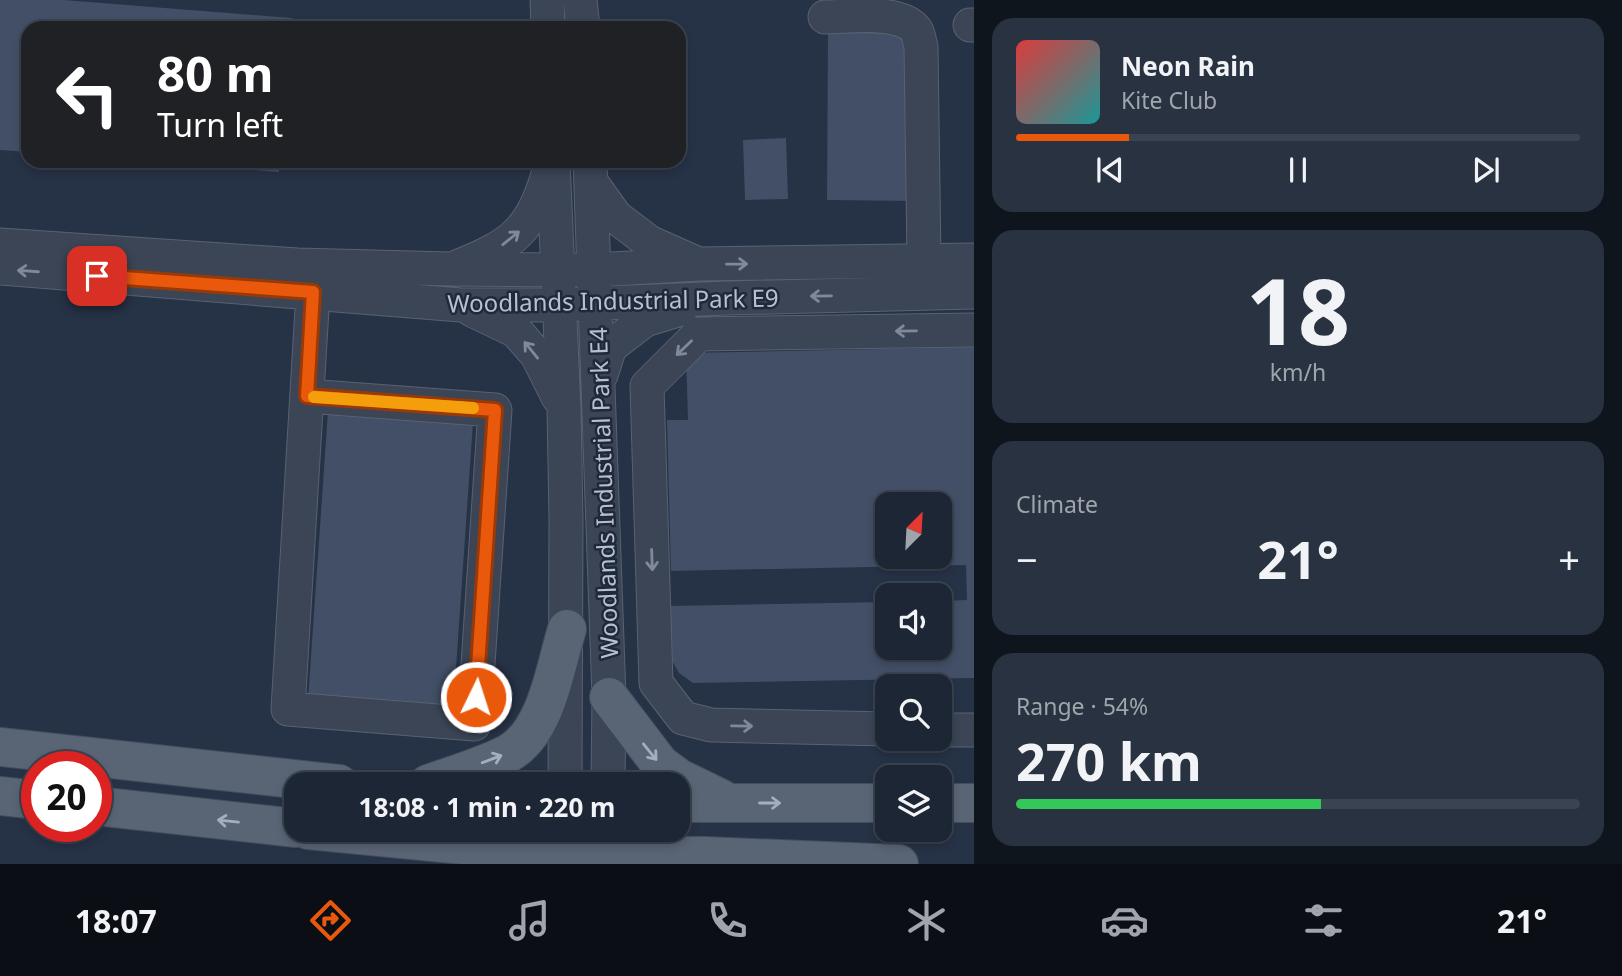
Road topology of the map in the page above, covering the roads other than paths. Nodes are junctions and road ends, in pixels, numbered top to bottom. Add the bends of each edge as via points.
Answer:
1 (547, 0) edge
2 (580, 0) edge
3 (825, 17) dead end
4 (548, 21) edge
5 (582, 21) edge
6 (551, 168) edge
7 (553, 168) edge
8 (591, 171) edge
9 (0, 245) edge
10 (974, 260) edge
11 (924, 261) junction
12 (699, 264) junction
13 (0, 268) edge
14 (450, 269) junction
15 (190, 270) junction
16 (556, 270) junction
17 (596, 270) junction
18 (313, 292) junction
19 (974, 292) edge
20 (727, 298) junction
21 (597, 303) junction
22 (461, 305) junction
23 (558, 305) junction
24 (974, 330) edge
25 (598, 384) junction
26 (307, 396) junction
27 (564, 409) junction
28 (567, 629) junction
29 (609, 698) junction
30 (875, 729) edge
31 (952, 730) edge
32 (974, 730) edge
33 (0, 747) edge
34 (458, 772) edge
35 (565, 772) edge
36 (608, 772) edge
37 (284, 778) edge
38 (0, 796) edge
39 (21, 798) edge
40 (690, 803) edge
41 (730, 803) junction
42 (875, 803) edge
43 (952, 803) edge
44 (974, 803) edge
45 (112, 808) edge
46 (284, 827) edge
47 (416, 842) edge
48 (432, 842) edge
49 (565, 849) edge
50 (608, 850) edge
51 (700, 860) edge
52 (482, 864) edge
53 (899, 864) edge

1 - 4 street
2 - 5 street
3 - 11 street via 887,16 916,30 921,46
14 -> 6 street via 500,247 522,229 539,205
7 - 16 street, Woodlands Industrial Park E4
8 - 12 street via 616,217 649,242
8 - 17 street, Woodlands Industrial Park E4
9 - 15 street, Woodlands Industrial Park E9
10 - 11 street, Woodlands Industrial Park E9
12 -> 11 street, Woodlands Industrial Park E9
12 - 17 street, Woodlands Industrial Park E9
15 -> 13 street, Woodlands Industrial Park E9
14 - 15 street, Woodlands Industrial Park E9 via 297,265
14 - 16 street, Woodlands Industrial Park E9
15 - 18 street, Woodlands Industrial Park E9
16 - 17 street, Woodlands Industrial Park E9
16 - 23 street, Woodlands Industrial Park E4
17 - 21 street, Woodlands Industrial Park E4
18 - 22 street, Woodlands Industrial Park E9
18 - 26 street
19 -> 20 street, Woodlands Industrial Park E9
20 - 21 street, Woodlands Industrial Park E9
20 - 25 street via 645,320 610,346
21 - 23 street, Woodlands Industrial Park E9
21 - 25 street, Woodlands Industrial Park E4
22 - 23 street, Woodlands Industrial Park E9
27 -> 22 street via 537,355 516,331
23 - 27 street, Woodlands Industrial Park E4
24 -> 30 street via 699,334 647,386 656,683 683,718 710,725
25 - 29 street, Woodlands Industrial Park E4
26 - 26 street via 288,709 474,724 495,410
27 - 28 street, Woodlands Industrial Park E4
34 -> 28 main road via 509,752 530,735 543,709
28 - 35 street, Woodlands Industrial Park E4
29 - 36 street, Woodlands Industrial Park E4
29 -> 41 main road via 660,764
31 - 32 street
33 - 37 main road
38 - 39 main road
40 - 41 main road
41 -> 42 main road
43 - 44 main road
46 -> 45 main road
47 - 52 main road
48 - 49 main road
49 - 50 main road
50 - 51 main road
51 - 53 main road

